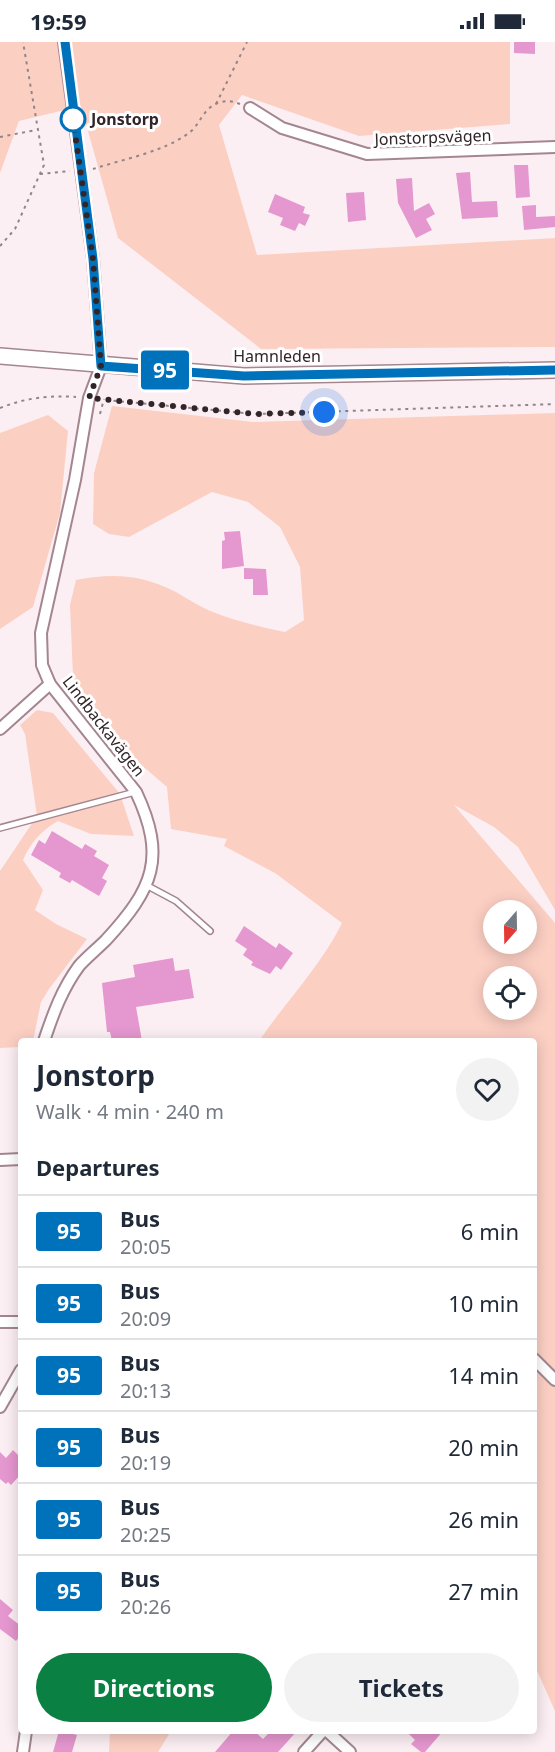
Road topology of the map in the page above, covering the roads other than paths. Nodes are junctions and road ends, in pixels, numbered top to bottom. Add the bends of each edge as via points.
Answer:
1 (64, 42) edge
2 (250, 108) road end
3 (555, 147) edge
4 (0, 356) edge
5 (101, 366) junction
6 (555, 370) edge
7 (50, 684) junction
8 (0, 729) edge
9 (136, 792) junction
10 (0, 828) edge
11 (146, 885) junction
12 (210, 931) dead end
13 (45, 1038) edge
14 (18, 1159) edge
15 (0, 1160) edge
16 (0, 1322) edge
17 (18, 1322) edge
18 (537, 1362) edge
19 (18, 1376) edge
20 (555, 1380) edge
21 (11, 1390) junction
22 (18, 1394) edge
23 (0, 1407) edge
24 (26, 1734) edge
25 (322, 1734) edge
26 (329, 1734) edge
27 (23, 1752) edge
28 (304, 1752) edge
29 (350, 1752) edge

1 - 5 street via 93,259
2 - 3 street, Jonstorpsvägen via 282,128 368,154
4 - 5 main road, Hamnleden
5 - 6 main road, Hamnleden via 244,376
5 - 7 street, Lindbackavägen via 89,398 41,633 42,665
7 - 8 street
7 - 9 street, Lindbackavägen
9 - 10 lane
9 - 11 street, Lindbackavägen via 146,812 151,836 152,861
11 - 12 lane via 176,901
11 - 13 street, Lindbackavägen via 128,916 73,976 60,997
14 - 15 street
16 - 17 street
18 - 20 street
19 - 21 street
21 - 22 street
21 - 23 street
24 - 27 street
25 - 28 street
26 - 29 street

